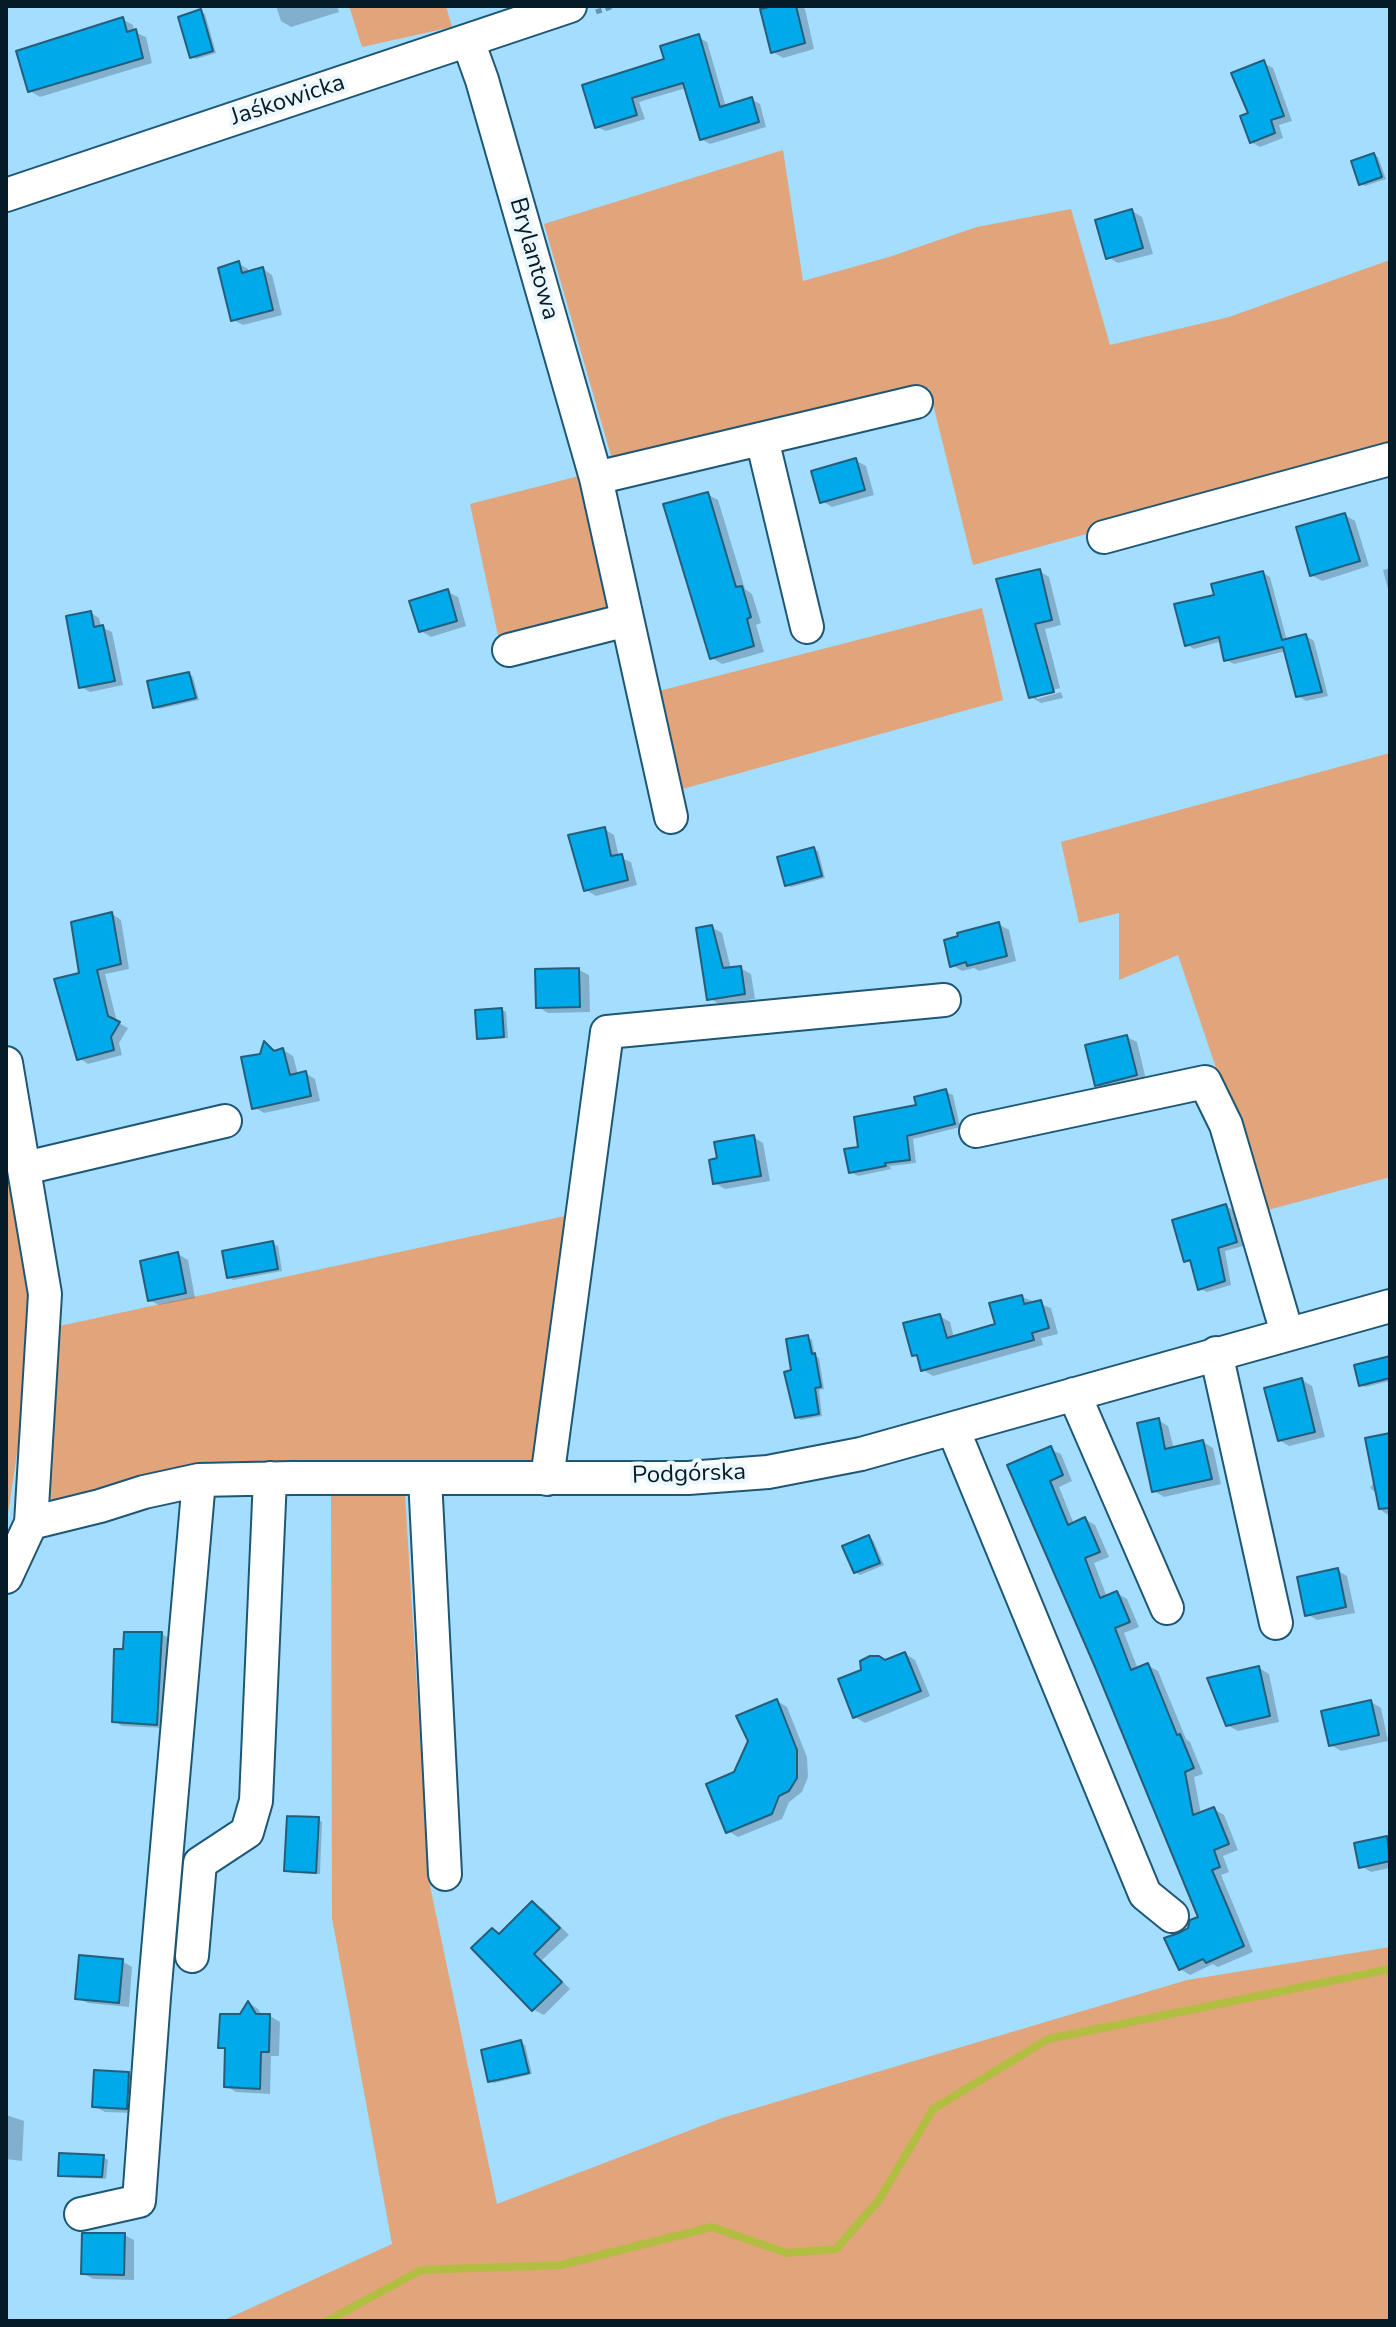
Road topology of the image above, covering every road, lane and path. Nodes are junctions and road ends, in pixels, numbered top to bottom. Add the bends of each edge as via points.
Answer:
1 (570, 6) edge
2 (468, 41) junction
3 (6, 195) edge
4 (916, 402) dead end
5 (762, 439) junction
6 (1390, 459) edge
7 (596, 478) junction
8 (1104, 537) dead end
9 (627, 620) junction
10 (807, 627) dead end
11 (509, 650) dead end
12 (671, 817) dead end
13 (944, 1000) dead end
14 (6, 1063) edge
15 (225, 1121) dead end
16 (976, 1131) dead end
17 (25, 1168) junction
18 (1390, 1306) edge
19 (1287, 1333) junction
20 (1216, 1353) junction
21 (1074, 1394) junction
22 (953, 1429) junction
23 (270, 1478) junction
24 (425, 1478) junction
25 (547, 1479) junction
26 (199, 1480) junction
27 (31, 1523) junction
28 (6, 1577) edge
29 (1167, 1608) dead end
30 (1276, 1623) dead end
31 (445, 1874) dead end
32 (1172, 1916) dead end
33 (192, 1956) dead end
34 (81, 2214) dead end

1 - 2 street, Jaśkowicka
2 - 3 street, Jaśkowicka
2 - 7 street, Brylantowa
4 - 5 street
5 - 7 street
5 - 10 street
6 - 8 street
7 - 9 street, Brylantowa
9 - 11 street
9 - 12 street, Brylantowa
13 - 25 street via 607,1032
14 - 17 street
15 - 17 street
16 - 19 street via 1205,1082 1226,1125
17 - 27 street via 45,1294
18 - 19 street, Podgórska
19 - 20 street, Podgórska
20 - 21 street, Podgórska
20 - 30 street
21 - 22 street, Podgórska
21 - 29 street
22 - 25 street, Podgórska via 768,1472
22 - 32 street via 1145,1894
23 - 24 street, Podgórska
23 - 26 street, Podgórska
23 - 33 street via 256,1801 247,1832 200,1863
24 - 25 street, Podgórska
24 - 31 street
26 - 27 street, Podgórska
26 - 34 street via 139,2201
27 - 28 street

